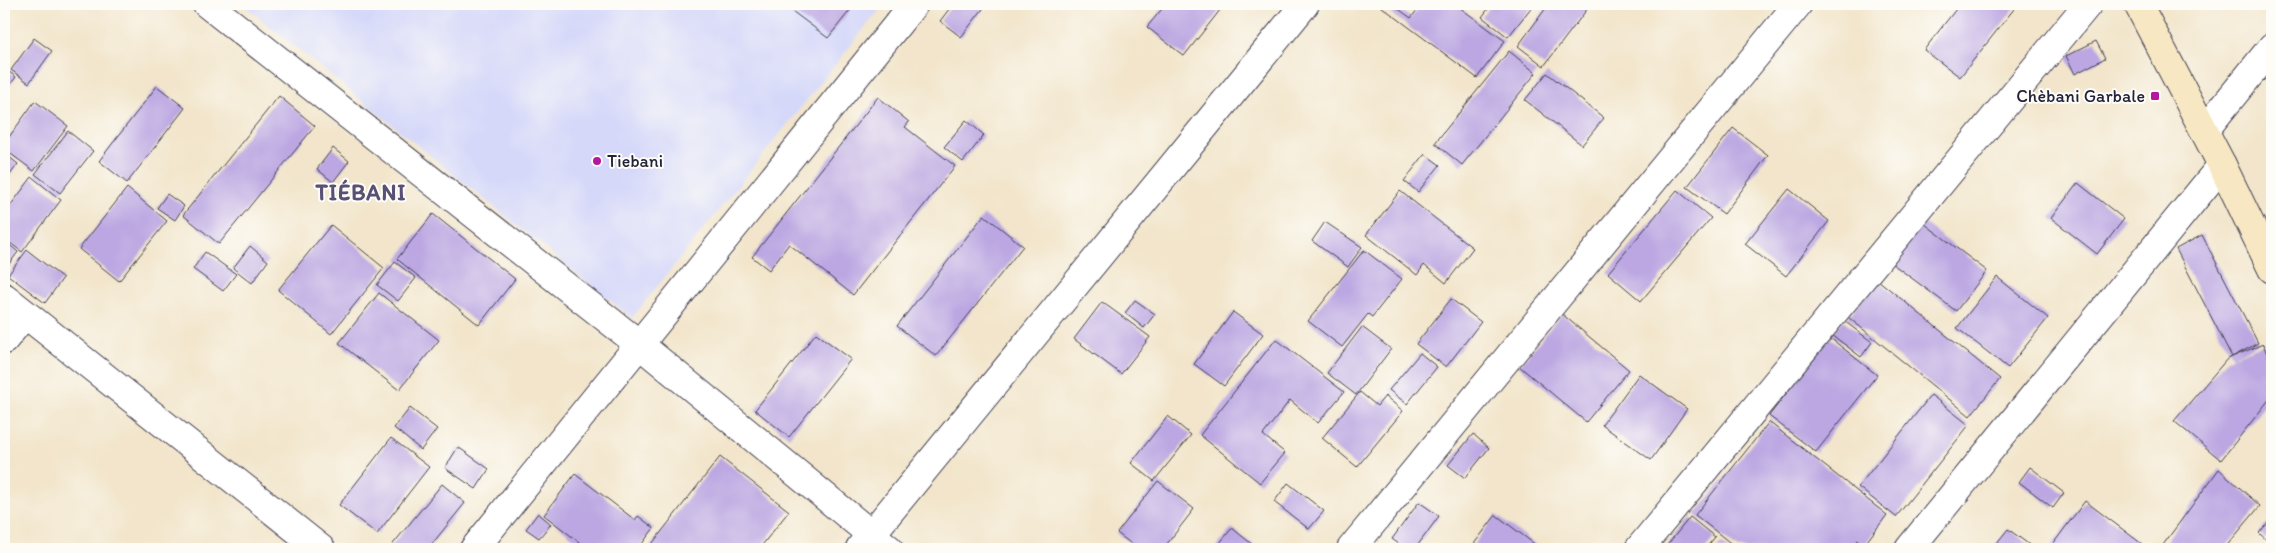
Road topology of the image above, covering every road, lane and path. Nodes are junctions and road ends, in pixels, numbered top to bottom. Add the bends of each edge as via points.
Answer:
1 (207, 4) edge
2 (914, 4) edge
3 (1305, 4) edge
4 (1798, 4) edge
5 (2088, 4) edge
6 (2138, 4) edge
7 (2272, 47) edge
8 (2204, 131) junction
9 (2222, 165) junction
10 (2272, 269) edge
11 (4, 296) edge
12 (25, 314) junction
13 (4, 340) edge
14 (639, 344) junction
15 (873, 544) edge
16 (321, 549) edge
17 (474, 549) edge
18 (1351, 549) edge
19 (1639, 549) edge
20 (1909, 549) edge

1 - 14 street
2 - 14 street
3 - 15 street
4 - 18 street
5 - 19 street
6 - 8 main road
7 - 8 street
8 - 9 main road
9 - 10 main road
9 - 20 street
11 - 12 street
12 - 13 street
12 - 16 street
14 - 15 street
14 - 17 street

